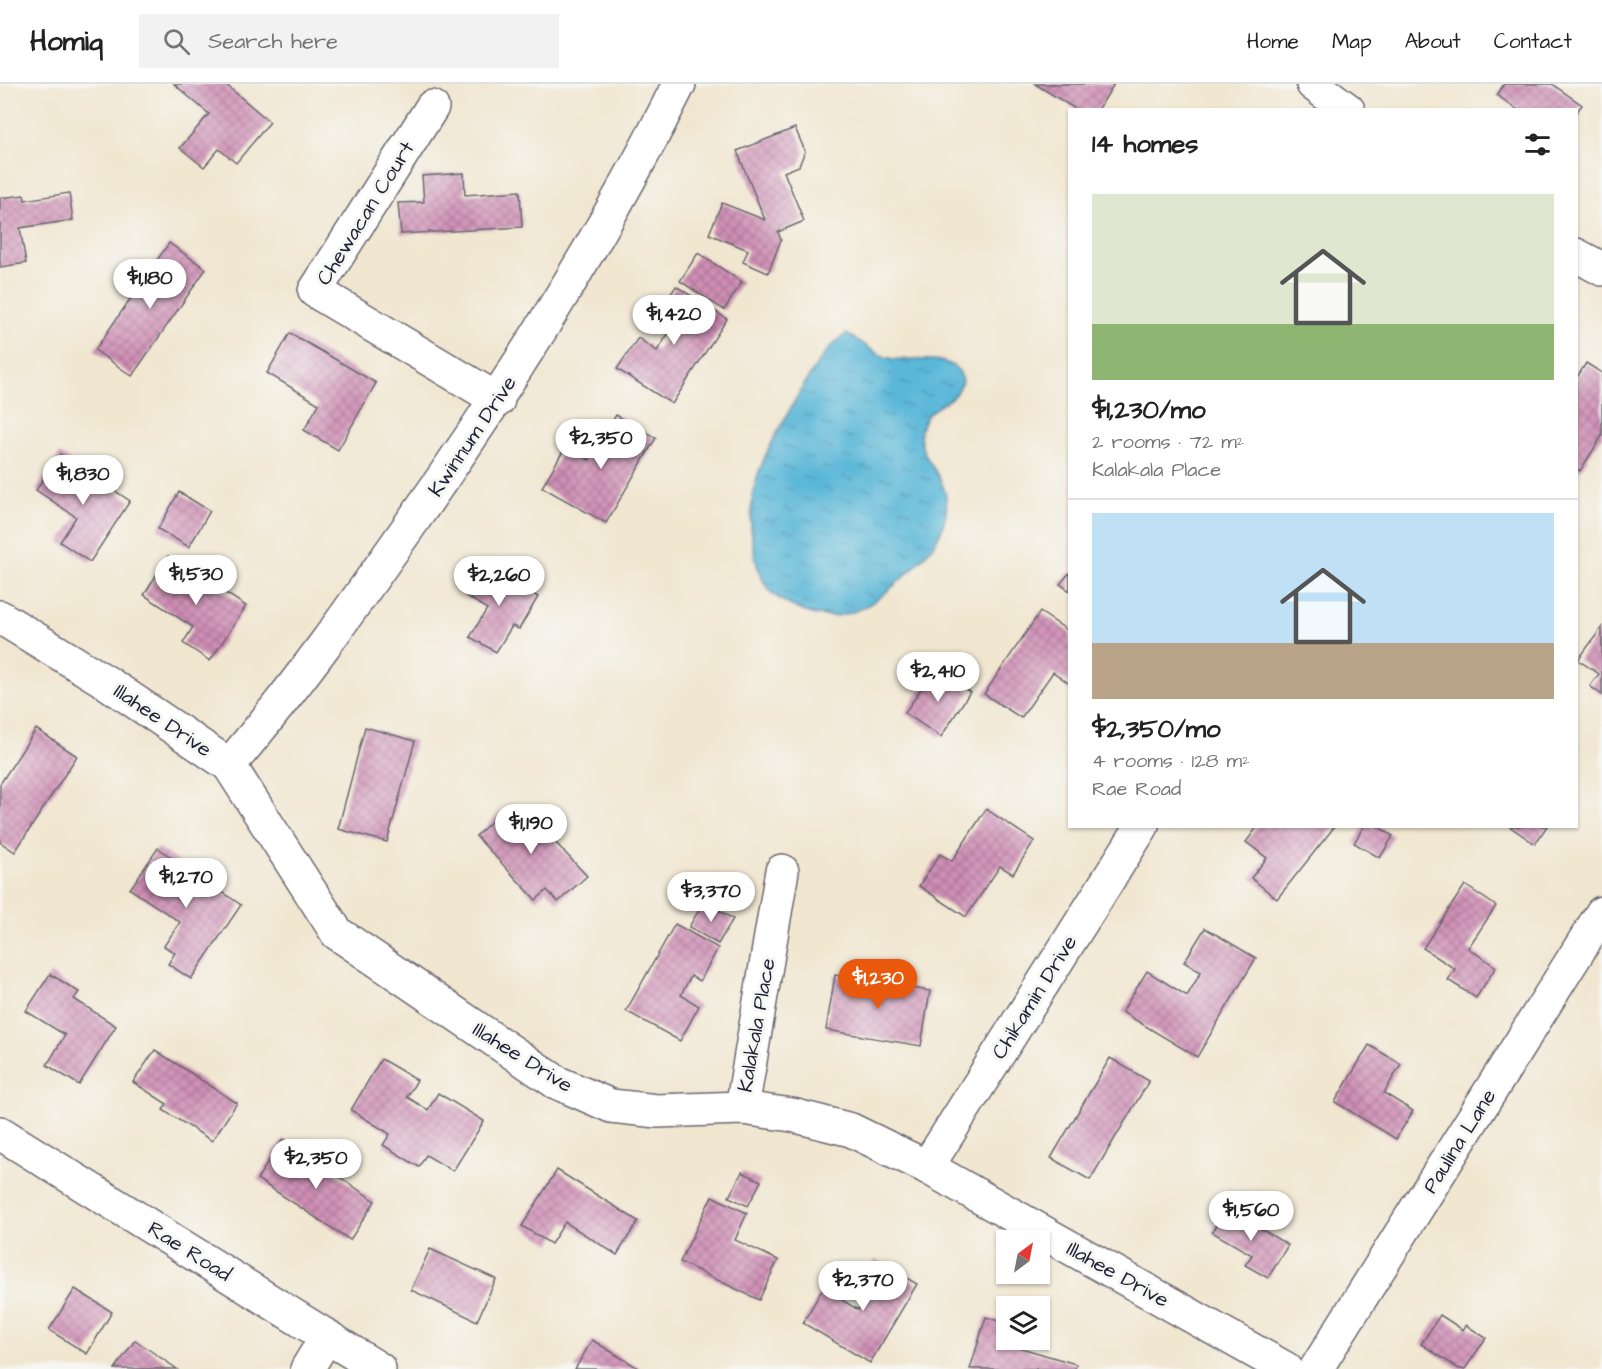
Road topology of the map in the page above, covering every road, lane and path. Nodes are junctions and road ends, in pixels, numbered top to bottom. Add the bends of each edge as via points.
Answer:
1 (679, 84) edge
2 (1313, 84) edge
3 (432, 107) dead end
4 (1345, 108) edge
5 (1578, 256) edge
6 (1602, 269) edge
7 (498, 400) junction
8 (0, 617) edge
9 (229, 765) junction
10 (1141, 828) edge
11 (782, 871) dead end
12 (1602, 913) edge
13 (742, 1108) junction
14 (0, 1133) edge
15 (927, 1167) junction
16 (327, 1336) junction
17 (307, 1369) edge
18 (379, 1369) edge
19 (1286, 1369) edge
20 (1316, 1369) edge

1 - 7 street, Kwinnum Drive via 588,254
2 - 4 street
3 - 7 street, Chewacan Court via 315,291
5 - 6 street
7 - 9 street, Kwinnum Drive via 322,652
8 - 9 street, Illahee Drive
9 - 13 street, Illahee Drive via 337,933 556,1083 610,1106 657,1111
10 - 15 street, Chikamin Drive
11 - 13 street, Kalakala Place
12 - 20 street, Paulina Lane
13 - 15 street, Illahee Drive via 792,1114 851,1130
14 - 16 street, Rae Road
15 - 19 street, Illahee Drive
16 - 17 street
16 - 18 street, Rae Road

